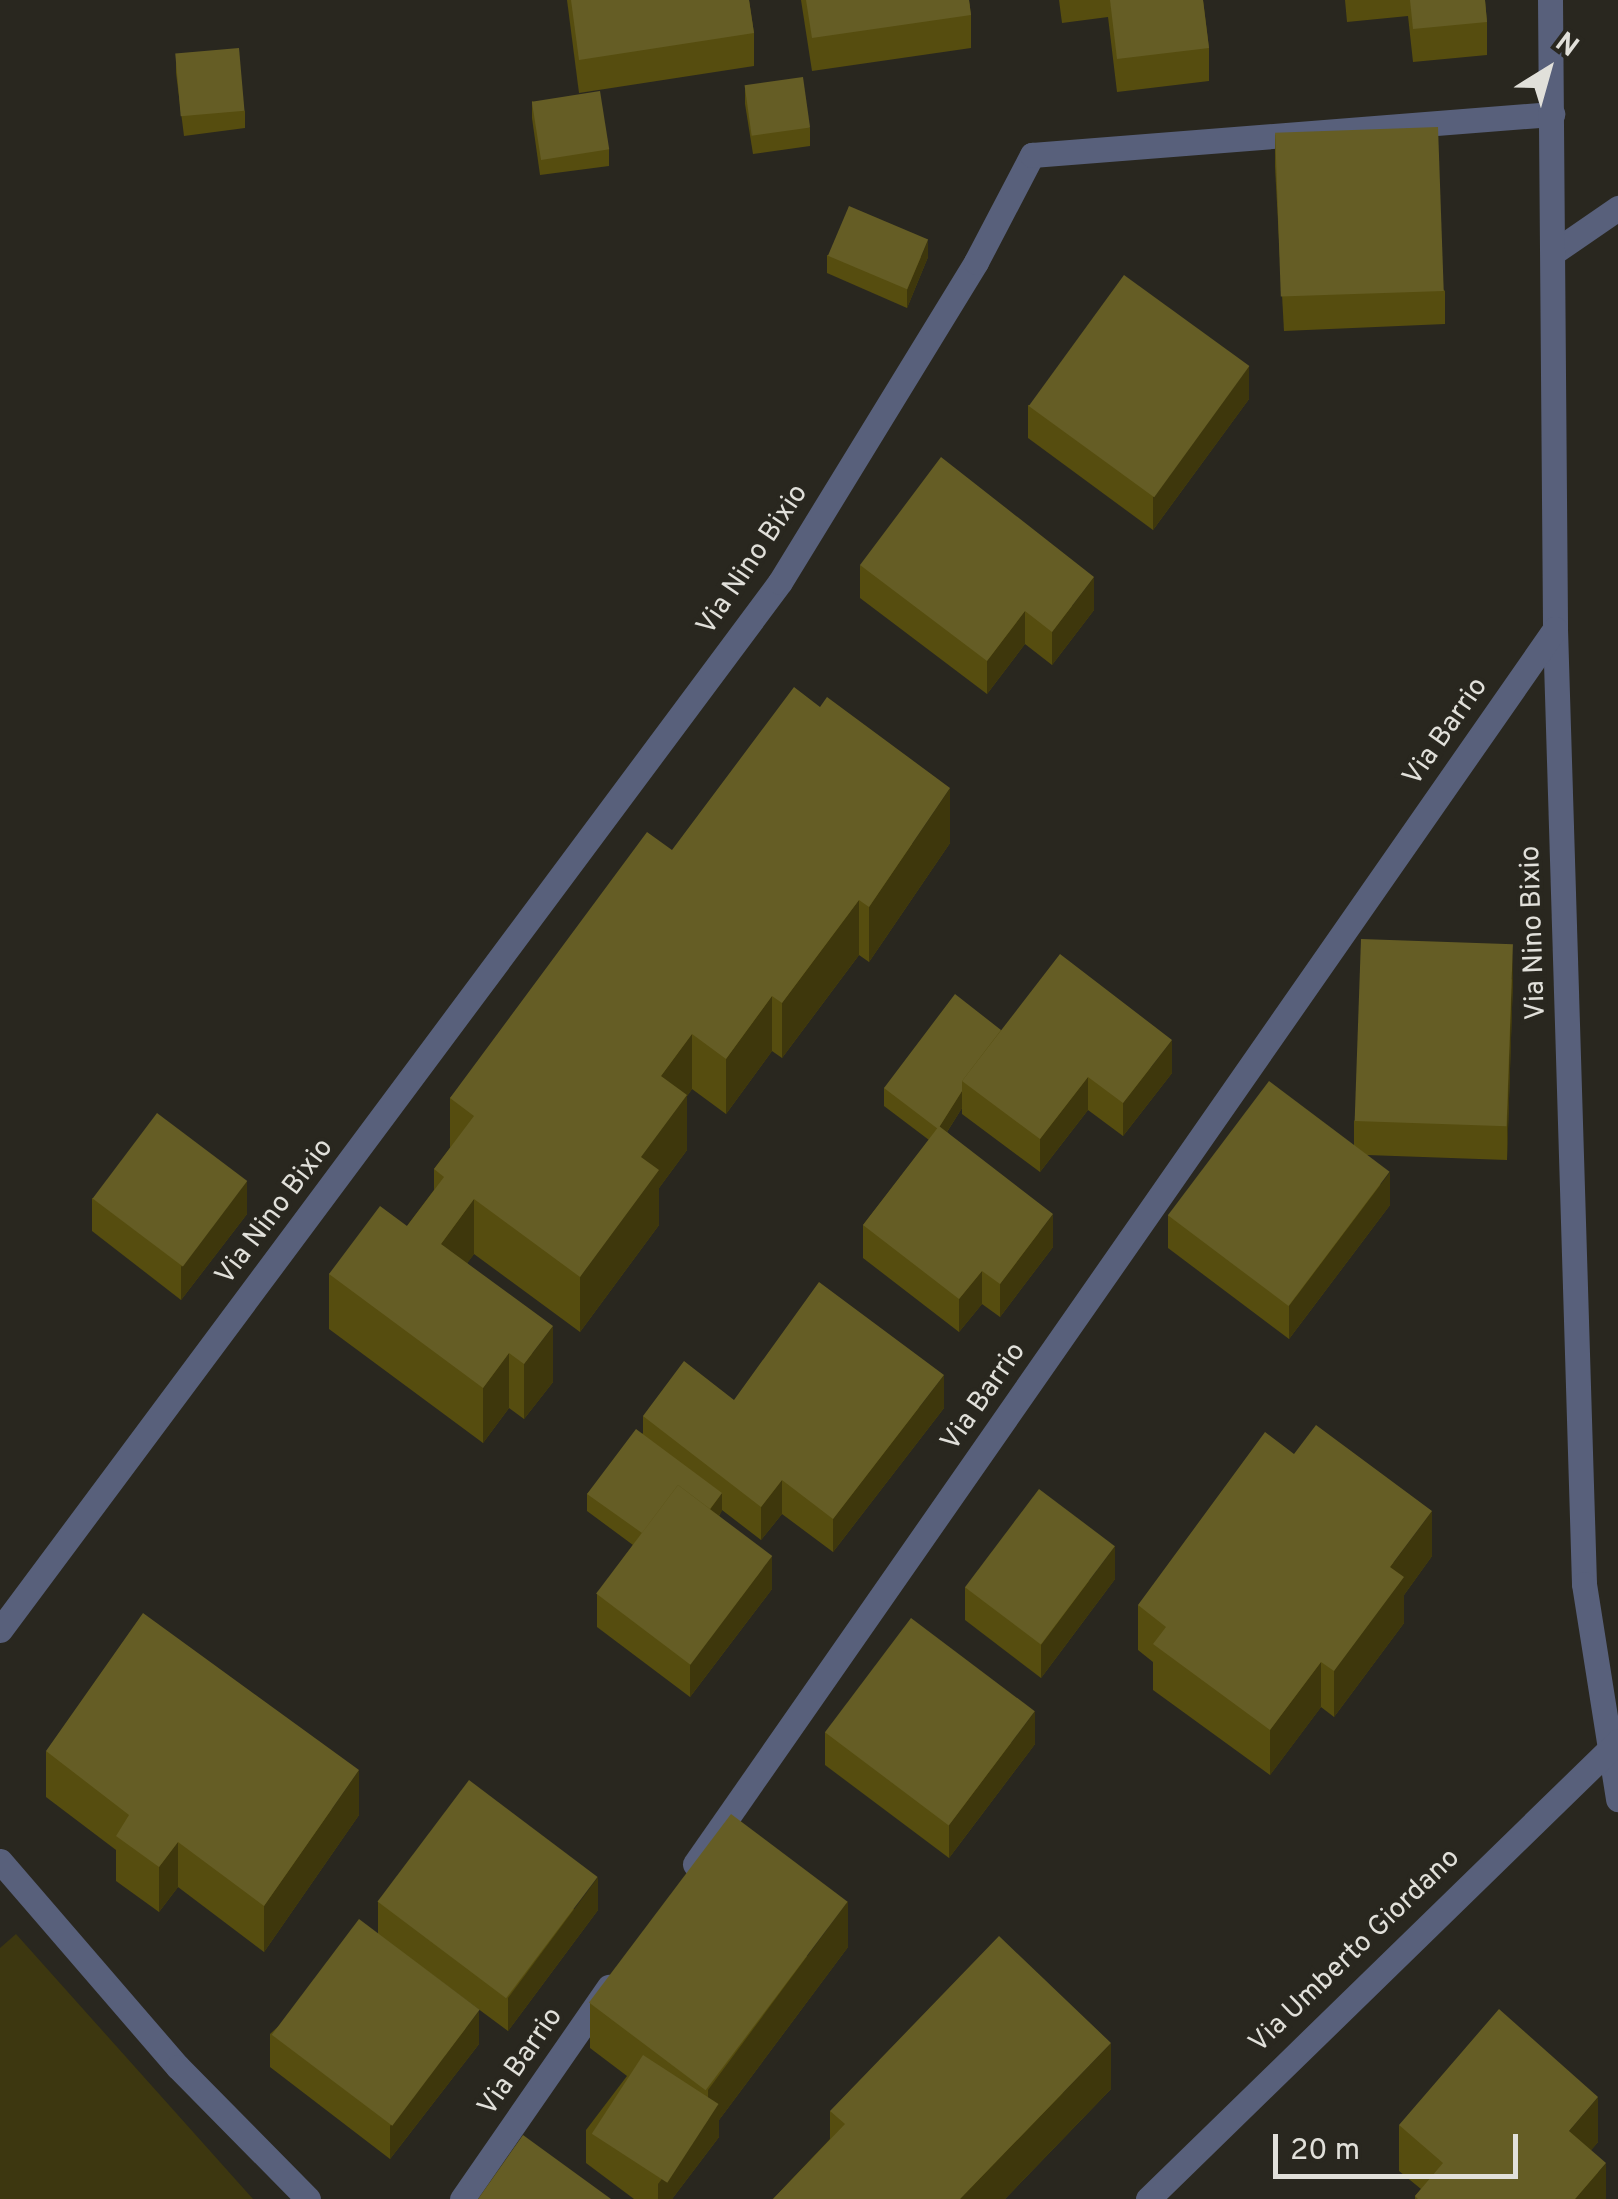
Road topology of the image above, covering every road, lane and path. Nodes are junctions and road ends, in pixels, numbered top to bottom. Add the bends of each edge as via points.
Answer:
1 (1550, 0) edge
2 (1552, 114) junction
3 (1618, 208) edge
4 (1554, 252) junction
5 (1555, 629) junction
6 (0, 1630) edge
7 (1613, 1745) edge
8 (1618, 1799) edge
9 (0, 1861) edge
10 (678, 1888) edge
11 (621, 1970) edge
12 (308, 2199) edge
13 (462, 2199) edge
14 (1148, 2199) edge

1 - 2 street, Via Nino Bixio
2 - 4 street, Via Nino Bixio
2 - 6 street, Via Nino Bixio via 1032,155 976,262 780,582
3 - 4 street
4 - 5 street, Via Nino Bixio
5 - 7 street, Via Nino Bixio via 1584,1584
5 - 10 street, Via Barrio
7 - 8 street, Via Nino Bixio
7 - 14 street, Via Umberto Giordano
9 - 12 street via 178,2068
11 - 13 street, Via Barrio

